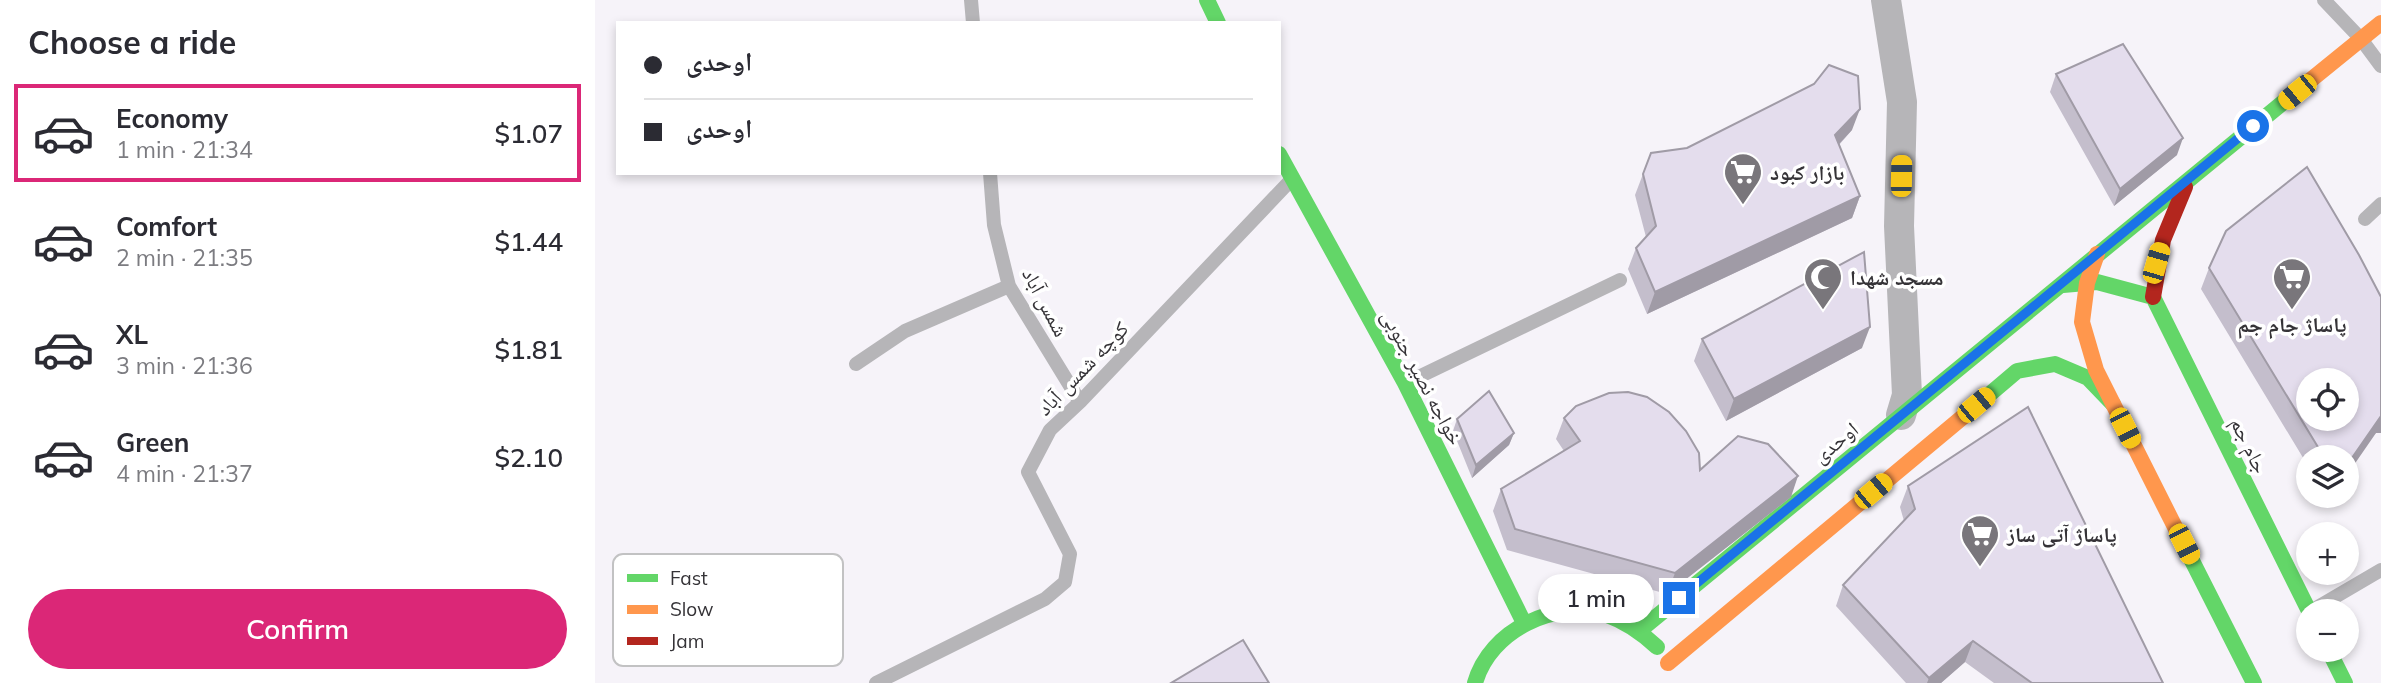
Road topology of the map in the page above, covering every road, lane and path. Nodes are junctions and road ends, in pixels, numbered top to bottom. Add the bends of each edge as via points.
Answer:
1 (971, 0) edge
2 (1207, 0) edge
3 (1886, 0) edge
4 (2324, 0) edge
5 (973, 21) edge
6 (1217, 21) edge
7 (2381, 23) edge
8 (2361, 40) junction
9 (2381, 66) edge
10 (1281, 158) edge
11 (990, 175) edge
12 (2189, 178) junction
13 (1291, 180) junction
14 (2381, 204) edge
15 (2365, 219) dead end
16 (2097, 254) junction
17 (1620, 280) dead end
18 (2087, 283) junction
19 (1009, 286) junction
20 (2059, 286) junction
21 (2153, 297) junction
22 (856, 364) dead end
23 (1405, 383) junction
24 (1080, 402) junction
25 (2113, 404) junction
26 (1901, 415) junction
27 (2381, 570) edge
28 (2304, 599) edge
29 (2331, 599) edge
30 (1524, 623) junction
31 (1639, 631) junction
32 (2334, 662) edge
33 (884, 682) edge
34 (1475, 683) edge
35 (2254, 683) edge
36 (2345, 683) edge

1 - 5 lane
2 - 6 street
3 - 26 street via 1902,102 1899,226 1907,395
4 - 8 lane
7 - 8 street, اوحدی
8 - 9 lane
8 - 12 street, اوحدی
10 - 13 street, خواجه نصیر جنوبی
11 - 19 lane, شمس آباد via 994,225
12 - 16 street, اوحدی
12 - 21 street, اوحدی via 2165,231
13 - 23 street, خواجه نصیر جنوبی
13 - 24 lane, کوچه شمس آباد
14 - 15 lane
16 - 18 street
16 - 20 street, اوحدی
17 - 23 lane
18 - 20 street
18 - 21 street
18 - 25 street via 2083,322 2096,370
19 - 22 lane via 905,331
19 - 24 lane, شمس آباد
20 - 26 street, اوحدی
21 - 28 street, جام جم
23 - 30 street, خواجه نصیر جنوبی
24 - 33 lane, کوچه شمس آباد via 1050,430 1028,472 1070,554 1065,582 1045,598
25 - 31 street via 2088,378 2055,364 2017,371 1670,668
25 - 35 street
26 - 31 street, اوحدی
27 - 29 lane
30 - 31 street via 1571,610 1619,619
30 - 34 street via 1496,645
32 - 36 street

